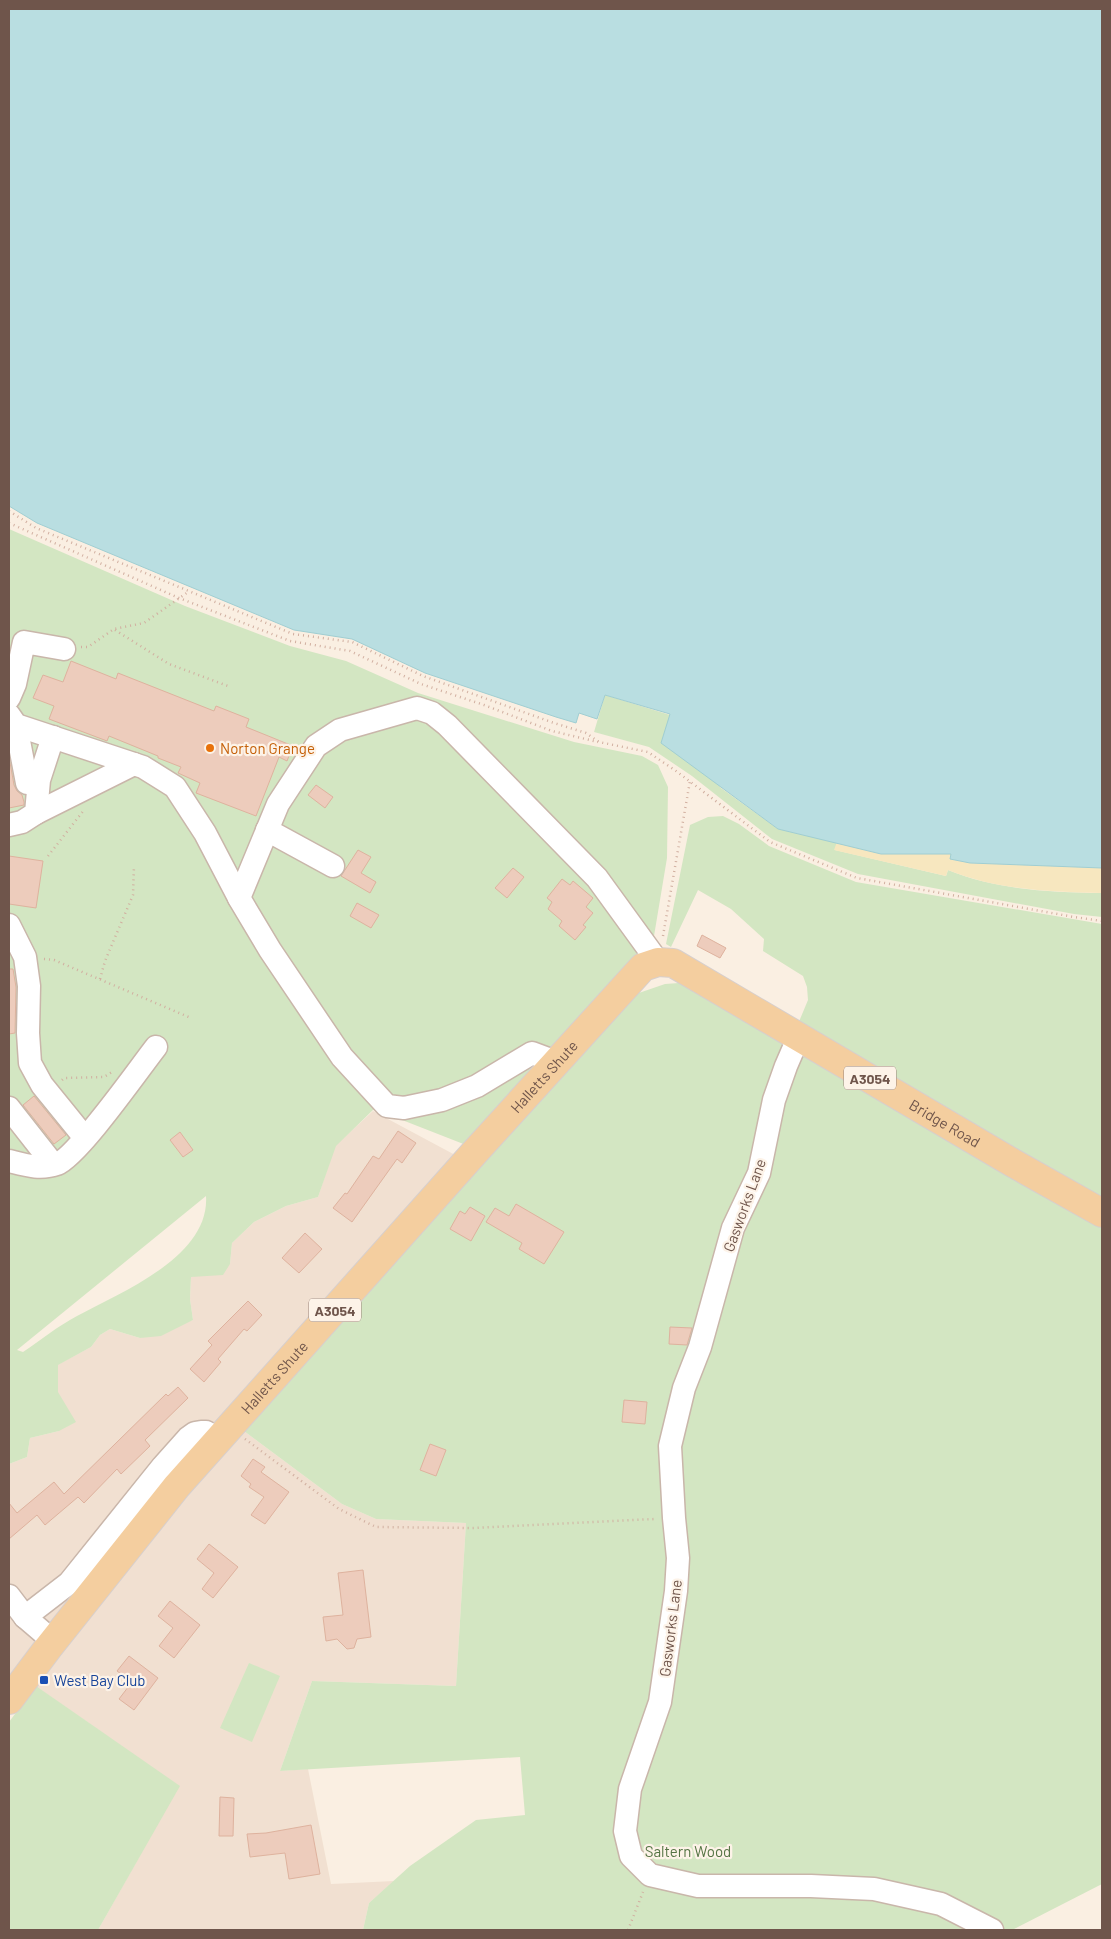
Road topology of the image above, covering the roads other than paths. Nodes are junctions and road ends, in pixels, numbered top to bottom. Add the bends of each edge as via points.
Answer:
1 (64, 648) road end
2 (9, 698) edge
3 (12, 720) edge
4 (52, 737) junction
5 (134, 764) junction
6 (27, 783) dead end
7 (36, 813) junction
8 (9, 825) edge
9 (267, 830) junction
10 (334, 866) dead end
11 (239, 898) junction
12 (9, 925) edge
13 (658, 962) junction
14 (799, 1036) junction
15 (156, 1048) dead end
16 (556, 1062) junction
17 (9, 1108) edge
18 (85, 1138) junction
19 (9, 1161) edge
20 (53, 1164) junction
21 (1102, 1213) edge
22 (225, 1434) junction
23 (9, 1596) edge
24 (25, 1618) junction
25 (53, 1641) junction
26 (9, 1700) edge
27 (992, 1930) edge

1 - 2 street via 24,642 16,684
3 - 4 street
3 - 6 street
4 - 5 street
4 - 7 street via 39,780
5 - 7 street
5 - 11 street via 175,787 205,833
7 - 8 street via 22,822
9 - 10 street
9 - 11 street
9 - 13 street via 278,804 316,746 340,730 417,708 432,713 597,878
11 - 16 street via 342,1057 387,1106 404,1108 442,1100 477,1086 532,1053
12 - 18 street via 25,957 29,986 30,1063 49,1094
13 - 14 main road, Bridge Road / A3054 via 674,963
13 - 16 main road, Halletts Shute / A3054 via 643,967
14 - 21 main road, Bridge Road / A3054
14 - 27 street, Gasworks Lane via 774,1100 760,1173 733,1228 700,1347 684,1388 670,1446 678,1558 667,1659 660,1702 630,1790 625,1831 631,1856 650,1875 698,1886 874,1889 941,1904
15 - 18 street
16 - 22 main road, Halletts Shute / A3054
17 - 20 street
18 - 20 street via 58,1164
19 - 20 street via 35,1168
22 - 24 street via 195,1433 188,1438 69,1583
22 - 25 main road, Halletts Shute / A3054 via 177,1486
23 - 24 street
24 - 25 street
25 - 26 main road, Halletts Shute / A3054

